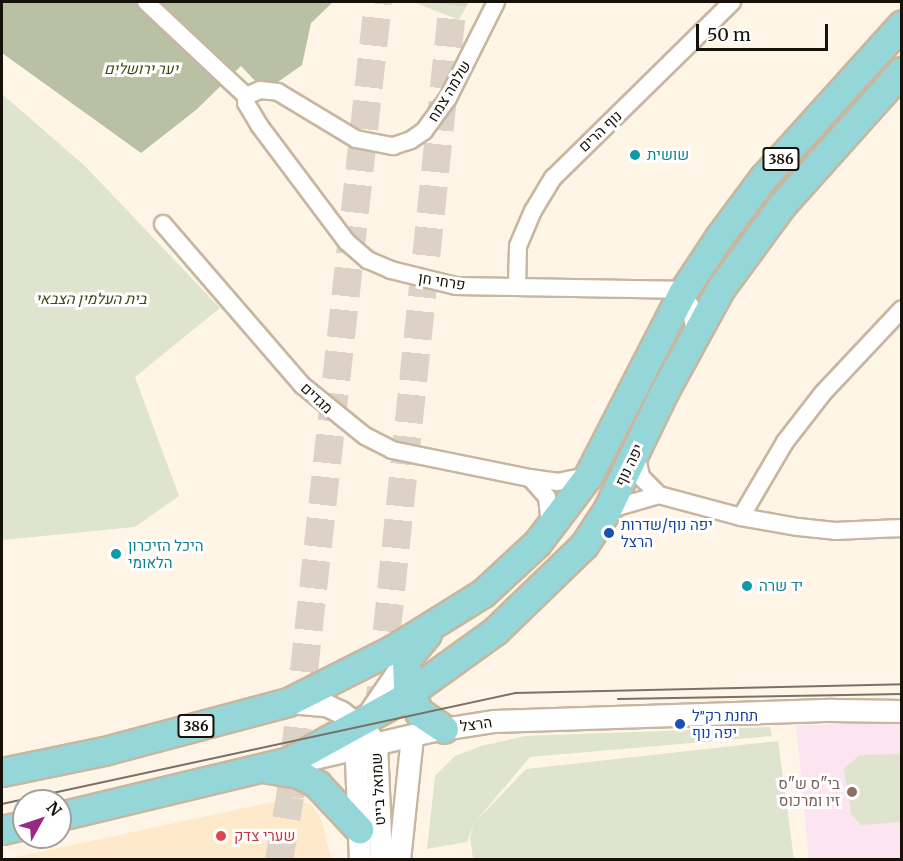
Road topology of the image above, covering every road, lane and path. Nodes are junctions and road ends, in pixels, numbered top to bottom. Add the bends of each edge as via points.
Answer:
1 (146, 2) edge
2 (496, 2) edge
3 (732, 2) edge
4 (897, 30) edge
5 (900, 75) edge
6 (246, 96) junction
7 (163, 224) dead end
8 (517, 287) junction
9 (682, 293) junction
10 (902, 309) edge
11 (695, 332) junction
12 (636, 452) junction
13 (588, 476) junction
14 (530, 478) junction
15 (659, 495) junction
16 (608, 510) junction
17 (741, 517) junction
18 (550, 527) junction
19 (902, 528) edge
20 (440, 620) junction
21 (406, 659) junction
22 (288, 702) junction
23 (902, 711) edge
24 (413, 714) junction
25 (444, 729) joint
26 (363, 739) junction
27 (268, 769) junction
28 (2, 772) edge
29 (72, 813) edge
30 (359, 829) junction
31 (360, 860) edge
32 (381, 860) edge
33 (399, 860) edge

1 - 6 street
2 - 6 street, שלמה צמח via 448,98 424,131 411,140 393,146 356,139 278,92 260,90
3 - 8 street, נוף הרים via 553,178 518,246
4 - 5 street via 886,55
4 - 9 main road, יפה נוף / 386 via 763,178
5 - 11 main road, יפה נוף / 386 via 782,205 738,263
6 - 8 street, פרחי חן via 259,125 347,242 368,260 391,270 456,286
7 - 14 street, מגדים via 302,385 340,420 392,450
8 - 9 street, פרחי חן via 621,291 668,288
9 - 11 street via 694,315
9 - 13 main road, יפה נוף / 386
10 - 17 street via 823,393 785,441
11 - 12 main road, יפה נוף / 386
12 - 15 street via 641,477
12 - 16 main road, יפה נוף / 386
13 - 14 street, מגדים via 557,482
13 - 18 main road, יפה נוף / 386
14 - 18 street via 547,497
15 - 16 street
15 - 17 street
16 - 24 main road, יפה נוף / 386 via 584,545 553,579 495,632 445,670
17 - 19 street via 835,531
18 - 20 main road, יפה נוף / 386 via 483,592
20 - 21 main road
20 - 22 main road, יפה נוף / 386 via 347,675
21 - 24 main road
21 - 26 street
22 - 26 street via 326,705
22 - 28 main road, 386 via 104,751
23 - 25 street, הרצל via 526,719
24 - 25 main road
24 - 26 main road, יפה נוף / 386
24 - 26 street
24 - 33 street
26 - 27 main road, יפה נוף / 386
26 - 30 street, שמואל בייט
26 - 32 street, שמואל בייט
27 - 29 main road, 386
27 - 30 main road via 309,778 341,806
30 - 31 street, שמואל בייט

